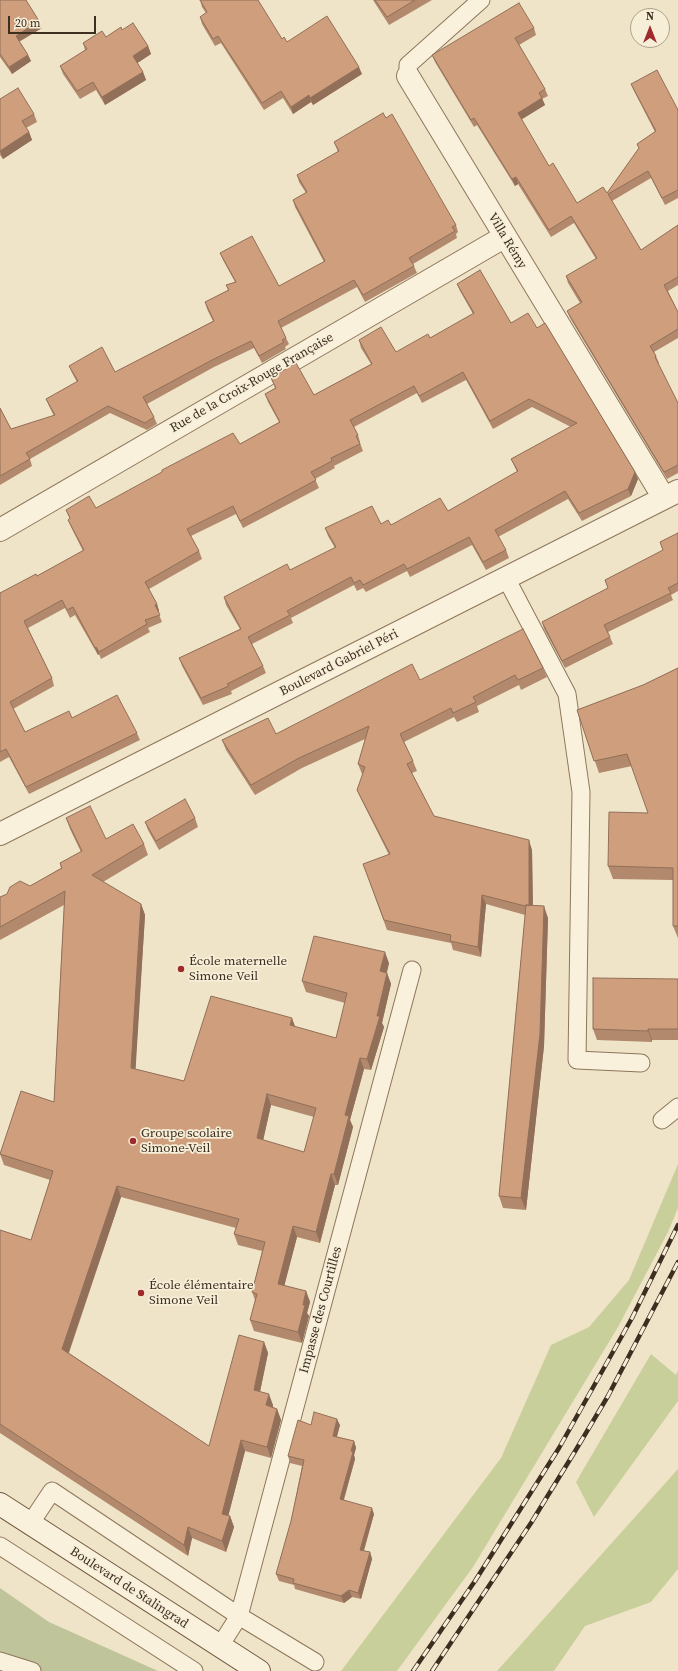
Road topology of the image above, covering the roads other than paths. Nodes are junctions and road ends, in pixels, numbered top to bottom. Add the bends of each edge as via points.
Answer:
1 (481, 0) edge
2 (408, 76) joint
3 (504, 237) junction
4 (671, 495) edge
5 (0, 530) edge
6 (506, 578) junction
7 (0, 834) edge
8 (412, 970) dead end
9 (641, 1063) dead end
10 (678, 1107) edge
11 (662, 1120) dead end
12 (0, 1504) edge
13 (30, 1524) junction
14 (0, 1546) edge
15 (239, 1616) junction
16 (220, 1646) junction
17 (0, 1661) edge
18 (315, 1662) dead end
19 (32, 1671) edge
20 (194, 1671) edge
21 (259, 1671) edge

1 - 2 lane, Villa Rémy via 408,65
2 - 3 street, Villa Rémy
3 - 4 street, Villa Rémy
3 - 5 street, Rue de la Croix-Rouge Française
4 - 6 street, Boulevard Gabriel Péri
6 - 7 street, Boulevard Gabriel Péri
6 - 9 lane via 567,694 581,792 577,1060
8 - 15 lane, Impasse des Courtilles
10 - 11 lane
12 - 13 street, Boulevard de Stalingrad
13 - 15 lane via 52,1491
13 - 16 street, Boulevard de Stalingrad
14 - 20 lane
15 - 16 lane, Impasse des Courtilles
15 - 18 lane
16 - 21 street, Boulevard de Stalingrad
17 - 19 lane

